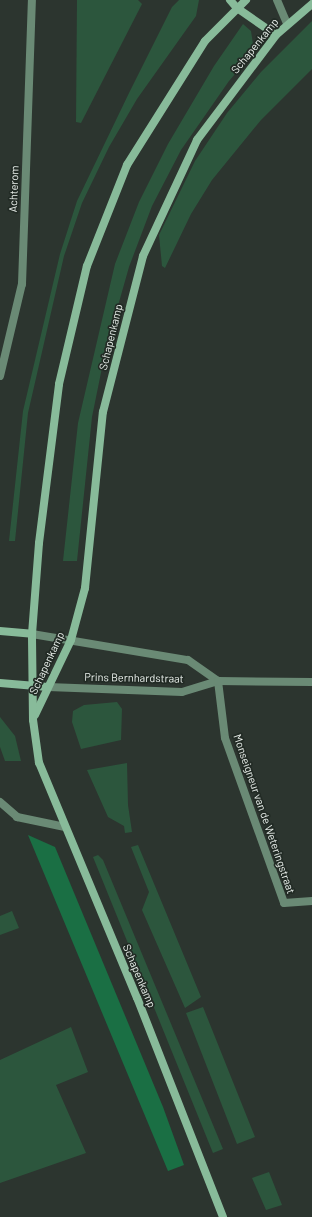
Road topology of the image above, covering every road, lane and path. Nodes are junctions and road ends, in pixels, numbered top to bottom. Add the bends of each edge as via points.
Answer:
1 (32, 0) edge
2 (230, 0) edge
3 (246, 0) edge
4 (277, 0) edge
5 (312, 4) edge
6 (237, 8) junction
7 (287, 23) junction
8 (276, 35) junction
9 (1, 377) edge
10 (0, 631) edge
11 (32, 634) junction
12 (71, 640) junction
13 (218, 681) junction
14 (0, 682) edge
15 (312, 682) edge
16 (34, 687) junction
17 (48, 687) junction
18 (32, 720) junction
19 (0, 802) edge
20 (65, 827) junction
21 (312, 901) edge
22 (223, 1217) edge

1 - 9 street, Achterom via 22,284
2 - 6 main road
3 - 6 main road, Schapenkamp
4 - 7 street
5 - 7 main road, Schapenkamp
6 - 8 main road
6 - 11 main road, Schapenkamp via 205,41 127,165 87,266 59,384 39,544
7 - 8 main road, Schapenkamp
8 - 12 main road, Schapenkamp via 197,140 143,256 103,412 85,588
10 - 11 main road
11 - 12 street, Prins Bernhardstraat
11 - 16 main road, Schapenkamp
12 - 13 street, Prins Bernhardstraat via 188,660
12 - 17 main road, Schapenkamp
13 - 15 street, Prins Bernhardstraat
13 - 17 street, Prins Bernhardstraat via 182,692
13 - 21 street, Monseigneur van de Weteringstraat via 225,738 284,903
14 - 16 main road
16 - 17 main road
16 - 18 main road, Schapenkamp
17 - 18 main road, Schapenkamp
18 - 20 main road, Schapenkamp via 39,763
19 - 20 street via 17,817
20 - 22 main road, Schapenkamp via 140,1005

